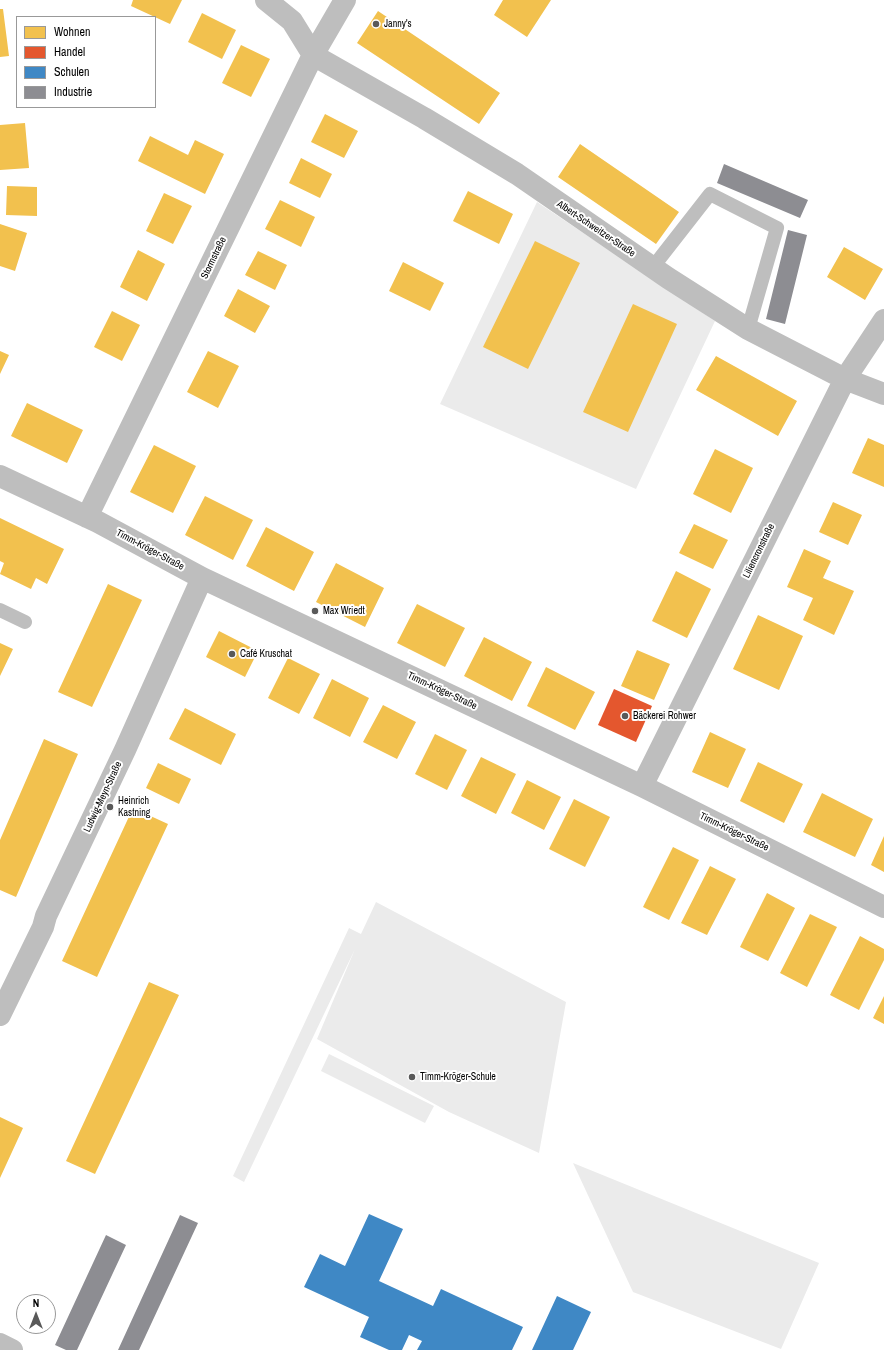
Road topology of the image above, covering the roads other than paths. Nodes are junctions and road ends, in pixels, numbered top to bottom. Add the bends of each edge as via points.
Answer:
1 (266, 0) edge
2 (345, 0) edge
3 (312, 55) junction
4 (653, 267) junction
5 (884, 320) edge
6 (748, 329) junction
7 (845, 379) junction
8 (884, 394) edge
9 (0, 476) edge
10 (87, 518) junction
11 (202, 578) junction
12 (0, 610) edge
13 (25, 622) dead end
14 (642, 786) junction
15 (884, 907) edge
16 (0, 1015) edge
17 (0, 1344) edge
18 (12, 1350) edge

1 - 3 street via 292,22
2 - 3 street, Stormstraße
3 - 4 street, Albert-Schweitzer-Straße via 517,174
3 - 10 street, Stormstraße
4 - 6 street, Albert-Schweitzer-Straße
4 - 6 lane via 710,194 777,228
5 - 7 street, Liliencronstraße
6 - 7 street, Albert-Schweitzer-Straße
7 - 8 street, Albert-Schweitzer-Straße
7 - 14 street, Liliencronstraße
9 - 10 street, Timm-Kröger-Straße
10 - 11 street, Timm-Kröger-Straße
11 - 14 street, Timm-Kröger-Straße
11 - 16 street, Ludwig-Meyn-Straße via 125,750
12 - 13 lane
14 - 15 street, Timm-Kröger-Straße
17 - 18 street

